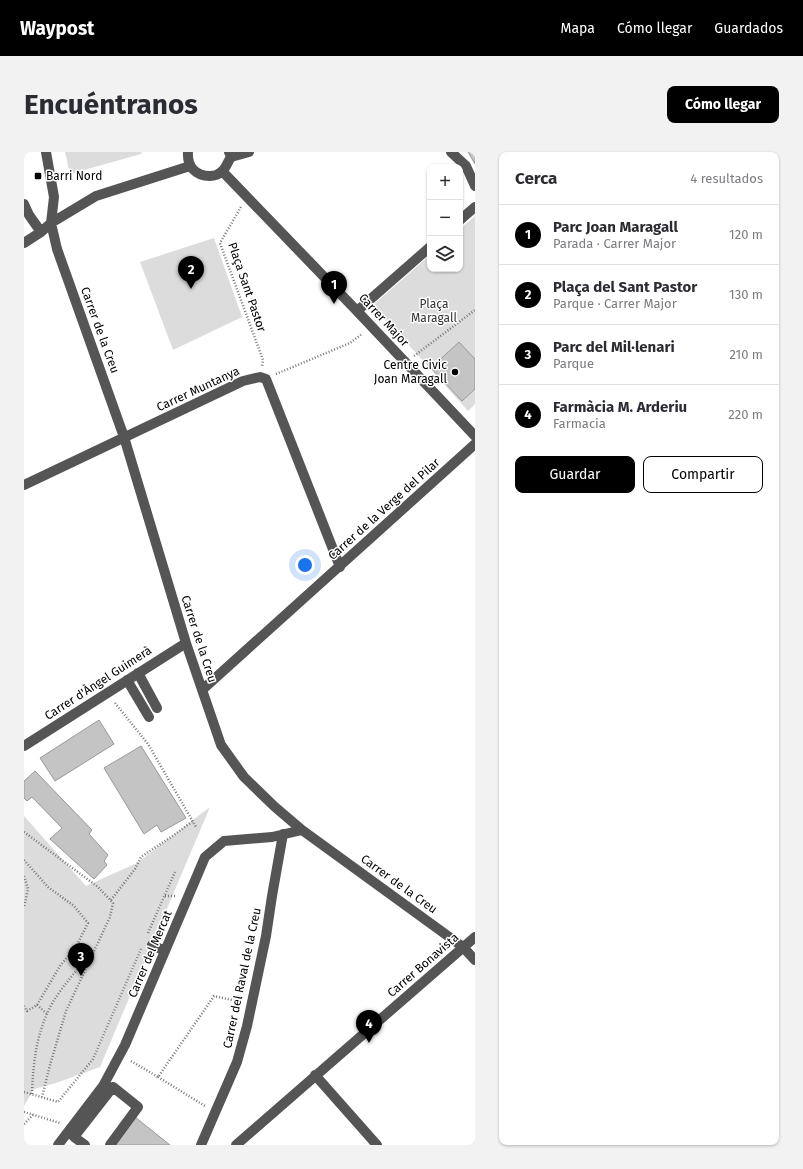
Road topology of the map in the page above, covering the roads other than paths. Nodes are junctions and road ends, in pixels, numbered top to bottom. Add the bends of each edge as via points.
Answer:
1 (46, 152) edge
2 (188, 152) edge
3 (249, 152) edge
4 (451, 152) edge
5 (230, 154) edge
6 (190, 166) junction
7 (223, 172) junction
8 (475, 186) edge
9 (24, 204) edge
10 (475, 207) edge
11 (463, 217) edge
12 (51, 223) junction
13 (42, 232) junction
14 (24, 243) edge
15 (427, 250) edge
16 (357, 311) junction
17 (475, 436) edge
18 (124, 437) junction
19 (475, 444) edge
20 (24, 485) edge
21 (340, 567) junction
22 (186, 642) junction
23 (138, 673) junction
24 (127, 680) junction
25 (202, 690) junction
26 (157, 708) dead end
27 (149, 717) dead end
28 (24, 746) edge
29 (302, 830) junction
30 (283, 834) junction
31 (475, 937) edge
32 (146, 944) road end
33 (463, 947) junction
34 (165, 951) junction
35 (475, 960) edge
36 (315, 1075) junction
37 (58, 1145) edge
38 (85, 1145) edge
39 (110, 1145) edge
40 (201, 1145) edge
41 (236, 1145) edge
42 (376, 1145) edge

1 - 12 street, Carrer de la Creu via 54,197
2 - 6 street
3 - 5 street
4 - 8 street via 466,166
5 - 7 street
6 - 7 street via 195,173 204,176 215,176
6 - 12 street via 96,196
7 - 16 street, Carrer Major
9 - 13 street
10 - 11 street
12 - 13 street
12 - 18 street, Carrer de la Creu via 57,249
13 - 14 street
15 - 16 street
16 - 17 street, Carrer Major
18 - 20 street, Carrer Muntanya
18 - 21 street, Carrer Muntanya via 242,381 260,377 266,379
18 - 22 street, Carrer de la Creu
19 - 21 street, Carrer de la Verge del Pilar
21 - 25 street, Carrer de la Verge del Pilar
22 - 23 street, Carrer d'Àngel Guimerà
22 - 25 street, Carrer de la Creu
23 - 24 street, Carrer d'Àngel Guimerà
23 - 26 street
24 - 27 street
24 - 28 street, Carrer d'Àngel Guimerà
25 - 29 street, Carrer de la Creu via 221,745 244,777
29 - 30 street, Carrer del Mercat
29 - 33 street, Carrer de la Creu
30 - 34 street, Carrer del Mercat via 224,841 205,857
30 - 40 street, Carrer del Raval de la Creu via 266,936 237,1062
31 - 33 street, Carrer Bonavista
32 - 34 street
33 - 35 street, Carrer de la Creu
33 - 36 street, Carrer Bonavista
34 - 37 street, Carrer del Mercat via 120,1055 103,1086
36 - 41 street, Carrer Bonavista
36 - 42 street
38 - 39 street via 74,1137 112,1086 138,1107

